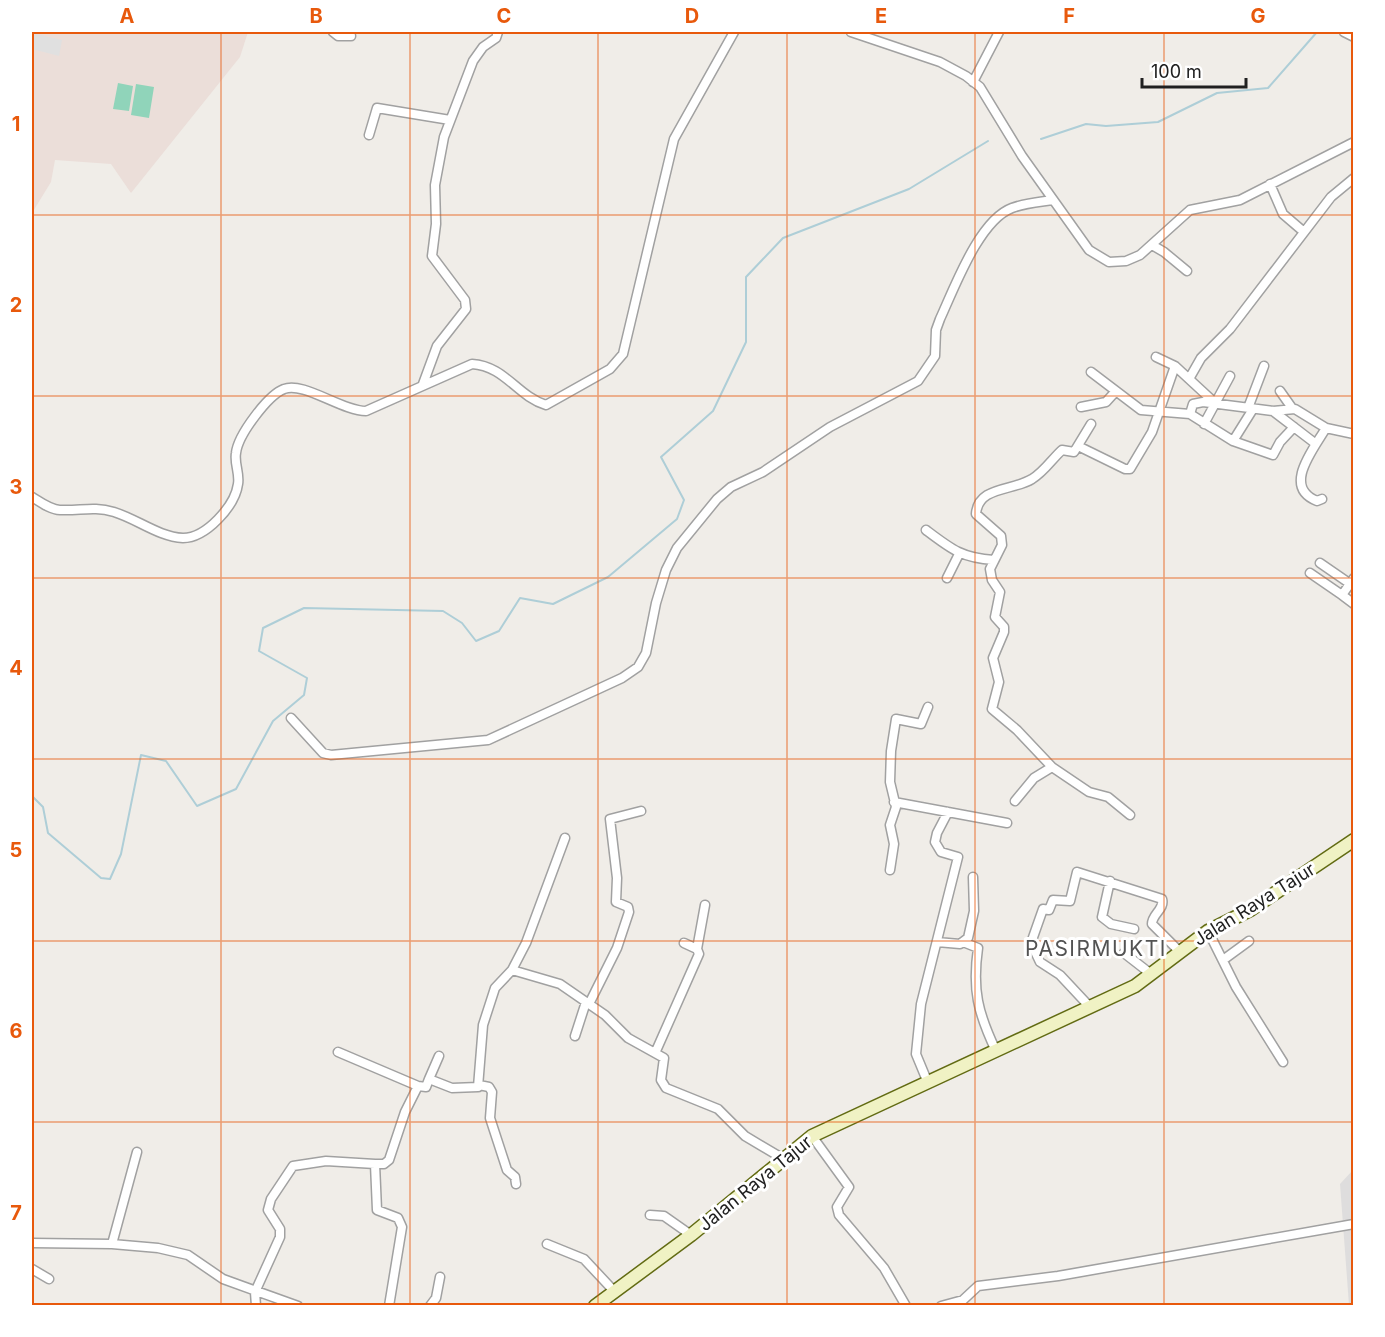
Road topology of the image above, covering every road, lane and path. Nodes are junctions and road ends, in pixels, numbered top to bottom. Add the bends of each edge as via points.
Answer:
1 (333, 32) edge
2 (498, 32) edge
3 (734, 32) edge
4 (850, 32) edge
5 (999, 32) edge
6 (1344, 32) edge
7 (351, 36) dead end
8 (1353, 37) edge
9 (973, 82) junction
10 (450, 120) junction
11 (369, 135) dead end
12 (1353, 142) edge
13 (1353, 178) edge
14 (1270, 184) junction
15 (1053, 200) junction
16 (1304, 232) junction
17 (1152, 245) junction
18 (1187, 271) dead end
19 (1156, 357) dead end
20 (1175, 366) junction
21 (1264, 366) dead end
22 (1091, 372) dead end
23 (1230, 376) dead end
24 (1189, 379) junction
25 (423, 384) junction
26 (1116, 391) junction
27 (1280, 392) dead end
28 (1215, 403) junction
29 (1081, 407) dead end
30 (1250, 408) junction
31 (1292, 408) junction
32 (1160, 411) junction
33 (1273, 411) junction
34 (1190, 414) junction
35 (1090, 424) dead end
36 (1204, 424) junction
37 (1294, 428) junction
38 (1326, 428) junction
39 (1353, 434) edge
40 (1233, 441) junction
41 (1316, 444) junction
42 (1078, 446) junction
43 (32, 497) edge
44 (1322, 499) dead end
45 (926, 530) dead end
46 (959, 554) junction
47 (994, 560) junction
48 (1320, 563) dead end
49 (1310, 573) dead end
50 (1333, 573) junction
51 (947, 578) dead end
52 (1351, 581) edge
53 (1325, 584) junction
54 (1342, 595) junction
55 (1353, 604) edge
56 (928, 706) dead end
57 (291, 718) dead end
58 (1052, 767) junction
59 (1015, 801) dead end
60 (894, 802) junction
61 (641, 811) dead end
62 (948, 812) junction
63 (1130, 815) dead end
64 (1007, 823) dead end
65 (565, 838) dead end
66 (1353, 840) edge
67 (890, 870) dead end
68 (973, 877) dead end
69 (1110, 881) junction
70 (705, 905) dead end
71 (1134, 929) dead end
72 (1208, 931) junction
73 (1249, 941) dead end
74 (938, 942) junction
75 (963, 942) junction
76 (684, 944) dead end
77 (697, 949) junction
78 (1179, 951) junction
79 (1124, 953) dead end
80 (1223, 960) junction
81 (512, 970) junction
82 (1151, 974) junction
83 (588, 1003) junction
84 (1089, 1006) junction
85 (574, 1036) dead end
86 (656, 1051) junction
87 (996, 1051) junction
88 (338, 1052) dead end
89 (439, 1056) dead end
90 (1283, 1062) dead end
91 (429, 1079) junction
92 (928, 1083) junction
93 (479, 1085) junction
94 (418, 1086) junction
95 (812, 1136) junction
96 (137, 1152) dead end
97 (782, 1158) junction
98 (375, 1164) junction
99 (516, 1184) dead end
100 (650, 1215) dead end
101 (1353, 1224) edge
102 (691, 1235) junction
103 (32, 1243) edge
104 (111, 1244) junction
105 (547, 1244) dead end
106 (32, 1269) edge
107 (440, 1277) dead end
108 (49, 1280) dead end
109 (613, 1290) junction
110 (255, 1292) junction
111 (256, 1305) edge
112 (298, 1305) edge
113 (389, 1305) edge
114 (430, 1305) edge
115 (595, 1305) edge
116 (906, 1305) edge
117 (943, 1305) edge

1 - 7 street
2 - 10 street via 473,61
3 - 25 street via 674,139 618,363 546,405 533,400 499,371 481,365 472,364
4 - 9 street via 939,62
5 - 9 street
6 - 8 street
9 - 15 street
10 - 11 street via 377,108
10 - 25 street via 435,185 432,256 465,300 466,309 437,346
12 - 14 street
13 - 16 street via 1331,197
14 - 16 street via 1283,214
14 - 17 street via 1240,200 1190,210
15 - 17 street via 1089,250 1109,262 1133,259
15 - 57 street via 1010,208 981,237 940,319 934,356 918,381 830,427 717,499 677,548 656,603 646,653 638,667 622,678 488,740 331,755 323,753
16 - 24 street via 1230,329 1201,358
17 - 18 street
19 - 20 street
20 - 24 street
20 - 32 street
21 - 30 street
22 - 26 street
23 - 28 street
24 - 28 street
25 - 43 street via 366,411 301,389 282,389 267,400 239,441 235,454 236,491 217,520 201,534 176,537 116,513 93,507 60,510
26 - 29 street via 1106,402
26 - 32 street via 1141,410
27 - 31 street
28 - 30 street
28 - 34 street via 1193,404
28 - 36 street
30 - 33 street
30 - 40 street
31 - 33 street
31 - 38 street
32 - 34 street
32 - 42 street via 1129,469
33 - 37 street
34 - 36 street
35 - 42 street
36 - 40 street
37 - 40 street via 1273,455
37 - 41 street
38 - 39 street
38 - 41 street
41 - 44 street via 1306,462 1301,485 1306,496
42 - 47 street via 1072,453 1062,450 1031,480 986,495 976,506 976,514 1001,536 1002,545
45 - 46 street
46 - 47 street
46 - 51 street
47 - 58 street via 990,576 1000,592 994,614 1004,632 993,658 999,682 992,709
48 - 50 street
49 - 53 street
50 - 52 street
50 - 53 street
52 - 54 street
53 - 54 street
54 - 55 street
56 - 60 street via 921,724 896,719 890,782
58 - 59 street via 1034,778
58 - 63 street
60 - 62 street
60 - 67 street
61 - 83 street via 610,819 617,878 615,900 629,912 617,948
62 - 64 street
62 - 74 street via 935,842 941,852 958,857
65 - 81 street
66 - 72 main road, Jalan Raya Tajur via 1250,910
68 - 75 street via 973,921
69 - 71 street via 1102,917 1111,924
69 - 78 street via 1162,899 1152,924
69 - 84 street via 1077,872 1070,901 1053,900 1049,910 1043,909 1031,943 1040,962 1060,975
70 - 77 street
72 - 78 main road, Jalan Raya Tajur
72 - 80 street
73 - 80 street
74 - 75 street
74 - 92 street via 923,995 917,1046 918,1062
75 - 87 street via 978,948 975,994
76 - 77 street
77 - 86 street via 699,954 692,972
78 - 82 main road, Jalan Raya Tajur
79 - 82 street
80 - 90 street
81 - 83 street via 553,980
81 - 93 street via 495,988 483,1025
82 - 84 main road, Jalan Raya Tajur via 1135,987
83 - 85 street
83 - 86 street via 628,1038
84 - 87 main road, Jalan Raya Tajur
86 - 97 street via 664,1058 661,1080 666,1088 718,1109 745,1136
87 - 92 main road, Jalan Raya Tajur
88 - 94 street
89 - 91 street
91 - 93 street via 452,1088 474,1089
91 - 94 street via 426,1087
92 - 95 main road, Jalan Raya Tajur
93 - 99 street via 492,1092 490,1118 507,1170
94 - 98 street via 389,1160
95 - 97 main road, Jalan Raya Tajur
95 - 116 street via 849,1188 837,1207 839,1215 884,1269
96 - 104 street
97 - 102 main road, Jalan Raya Tajur
98 - 110 street via 326,1161 293,1166 271,1199 268,1215 278,1225 280,1237
98 - 113 street via 377,1210 398,1218 402,1227
100 - 102 street via 663,1216
101 - 117 street via 1058,1276 978,1286 963,1300
102 - 109 main road, Jalan Raya Tajur
103 - 104 street
104 - 110 street via 188,1255 212,1274
105 - 109 street via 584,1259
106 - 108 street
107 - 114 street via 436,1298
109 - 115 main road, Jalan Raya Tajur
110 - 111 street
110 - 112 street

